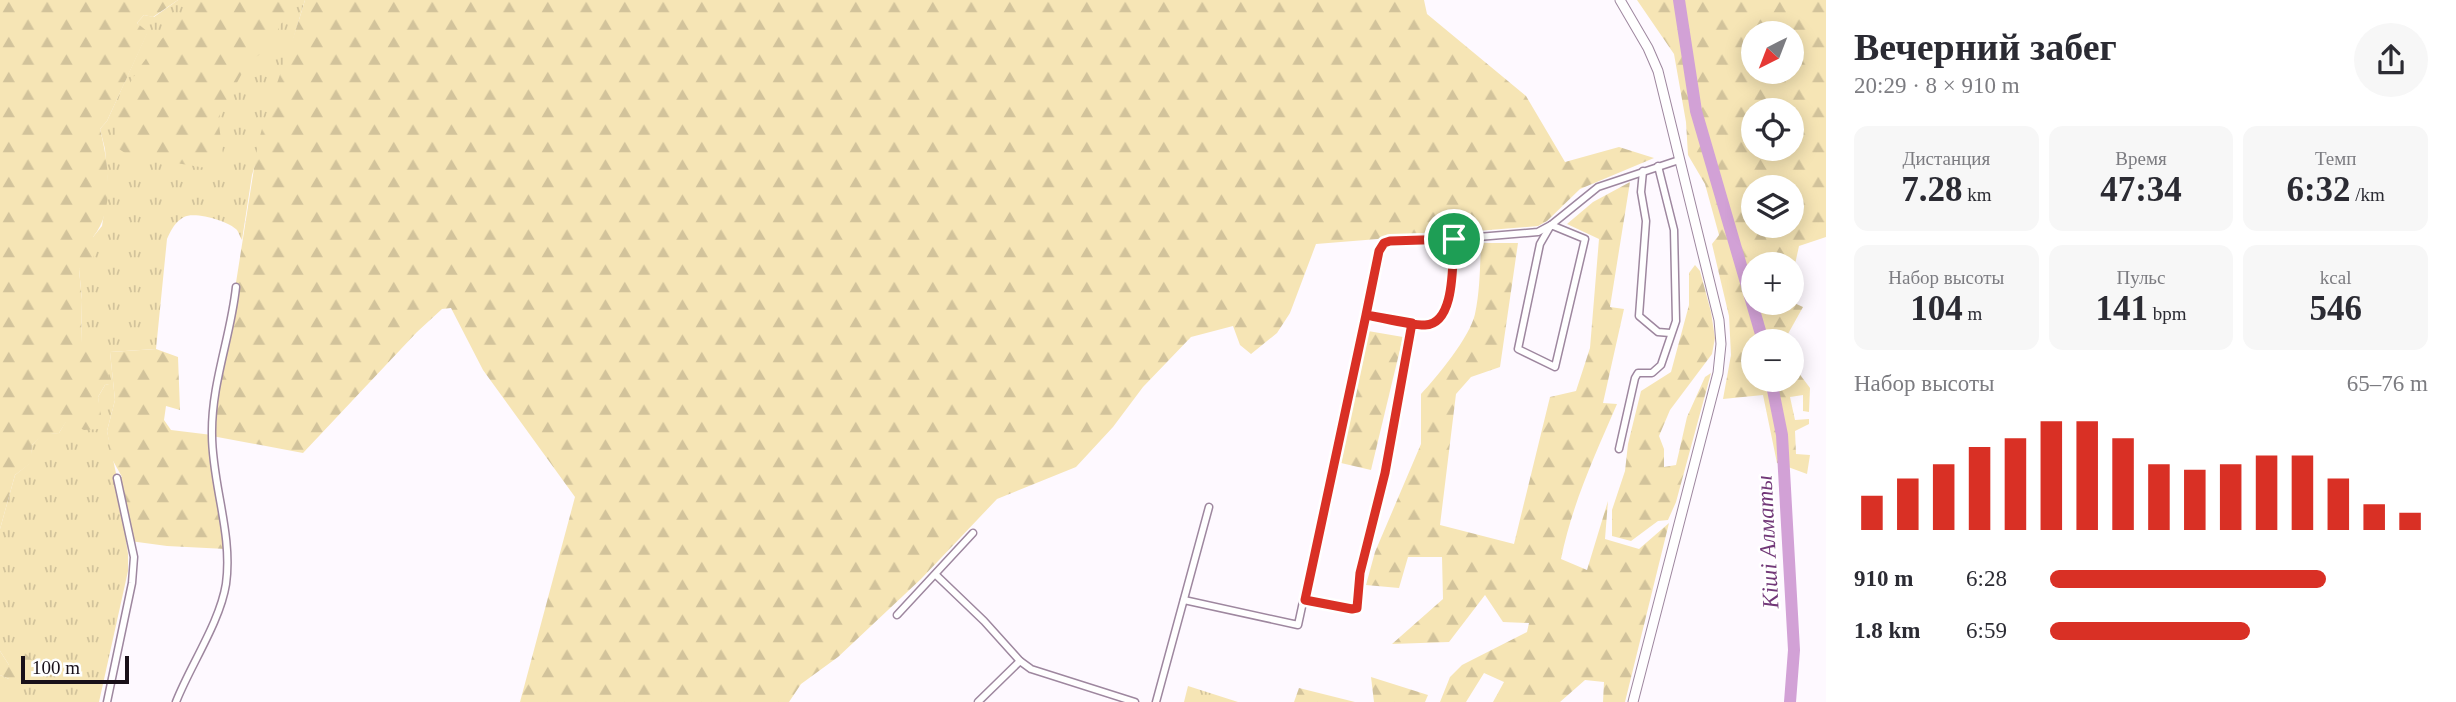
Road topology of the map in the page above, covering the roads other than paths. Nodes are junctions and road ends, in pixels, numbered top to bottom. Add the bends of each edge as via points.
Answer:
1 (1619, 0) edge
2 (1679, 160) junction
3 (1658, 166) junction
4 (1643, 171) junction
5 (1551, 225) junction
6 (1454, 239) junction
7 (236, 287) dead end
8 (1366, 315) junction
9 (1412, 323) junction
10 (1670, 333) junction
11 (1619, 449) dead end
12 (117, 478) dead end
13 (1209, 507) dead end
14 (973, 533) dead end
15 (936, 575) junction
16 (1184, 600) junction
17 (1305, 600) junction
18 (897, 615) dead end
19 (1020, 661) junction
20 (107, 702) edge
21 (176, 702) edge
22 (978, 702) edge
23 (1135, 702) edge
24 (1156, 702) edge
25 (1633, 702) edge

1 - 2 main road via 1658,71
2 - 3 street
2 - 25 main road via 1721,344 1718,373
3 - 4 street
3 - 10 street via 1674,230 1676,321
4 - 5 street via 1598,187
4 - 10 street via 1646,221 1639,316 1658,332
5 - 5 street via 1540,244 1518,349 1555,368 1585,239
5 - 6 street via 1538,232
6 - 8 street via 1384,243
6 - 9 street via 1445,314 1427,325
7 - 21 street via 212,436 227,558 226,585
8 - 9 street
8 - 17 street
9 - 17 street via 1385,473 1360,573 1359,605 1352,609
10 - 11 street via 1661,365 1635,378
12 - 20 street via 134,557
13 - 16 street
14 - 15 street
15 - 18 street
15 - 19 street
16 - 17 street via 1298,625
16 - 24 street
19 - 22 street
19 - 23 street via 1031,669

